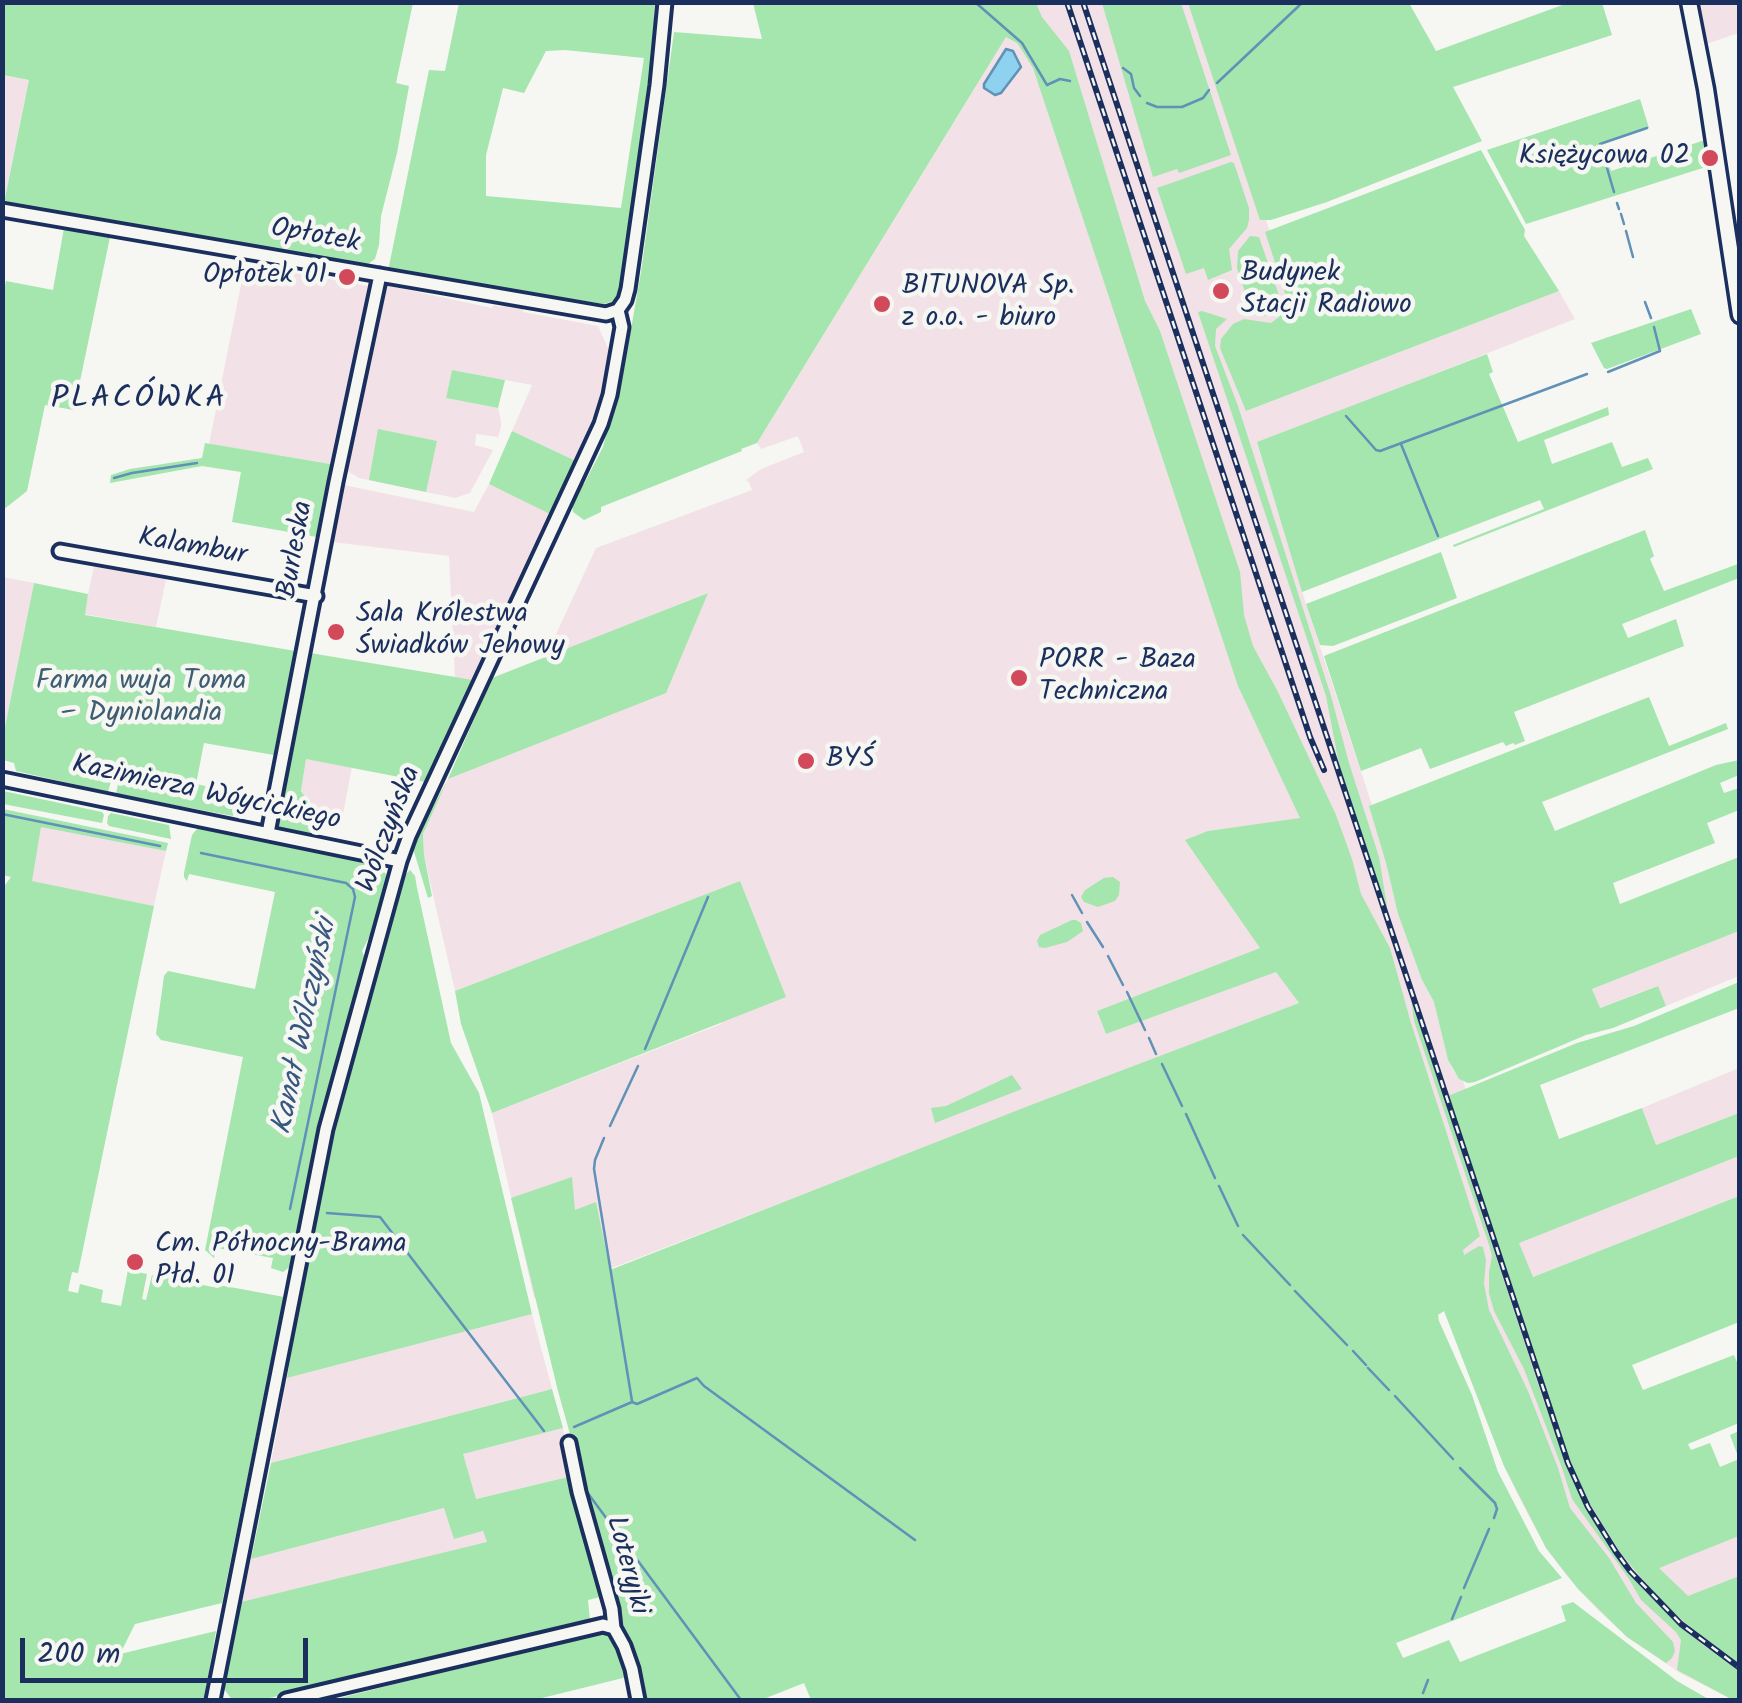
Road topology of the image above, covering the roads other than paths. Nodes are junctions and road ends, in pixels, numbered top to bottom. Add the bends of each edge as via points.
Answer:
1 (666, 2) edge
2 (1689, 2) edge
3 (2, 210) edge
4 (380, 275) junction
5 (618, 310) junction
6 (1740, 315) edge
7 (60, 551) dead end
8 (316, 596) junction
9 (2, 779) edge
10 (268, 833) junction
11 (400, 861) junction
12 (569, 1443) dead end
13 (614, 1628) junction
14 (213, 1700) edge
15 (286, 1700) edge
16 (638, 1700) edge

1 - 5 street, Wólczyńska via 628,288
2 - 6 main road
3 - 4 street, Opłotek
4 - 5 street, Opłotek via 606,314
4 - 8 street, Burleska
5 - 11 street, Wólczyńska via 617,363 601,424
7 - 8 street, Kalambur
8 - 10 street, Burleska
9 - 10 street, Kazimierza Wóycickiego
10 - 11 street, Kazimierza Wóycickiego
11 - 14 street, Wólczyńska via 326,1128
12 - 13 street, Loteryjki
13 - 15 street via 603,1625
13 - 16 street, Loteryjki

